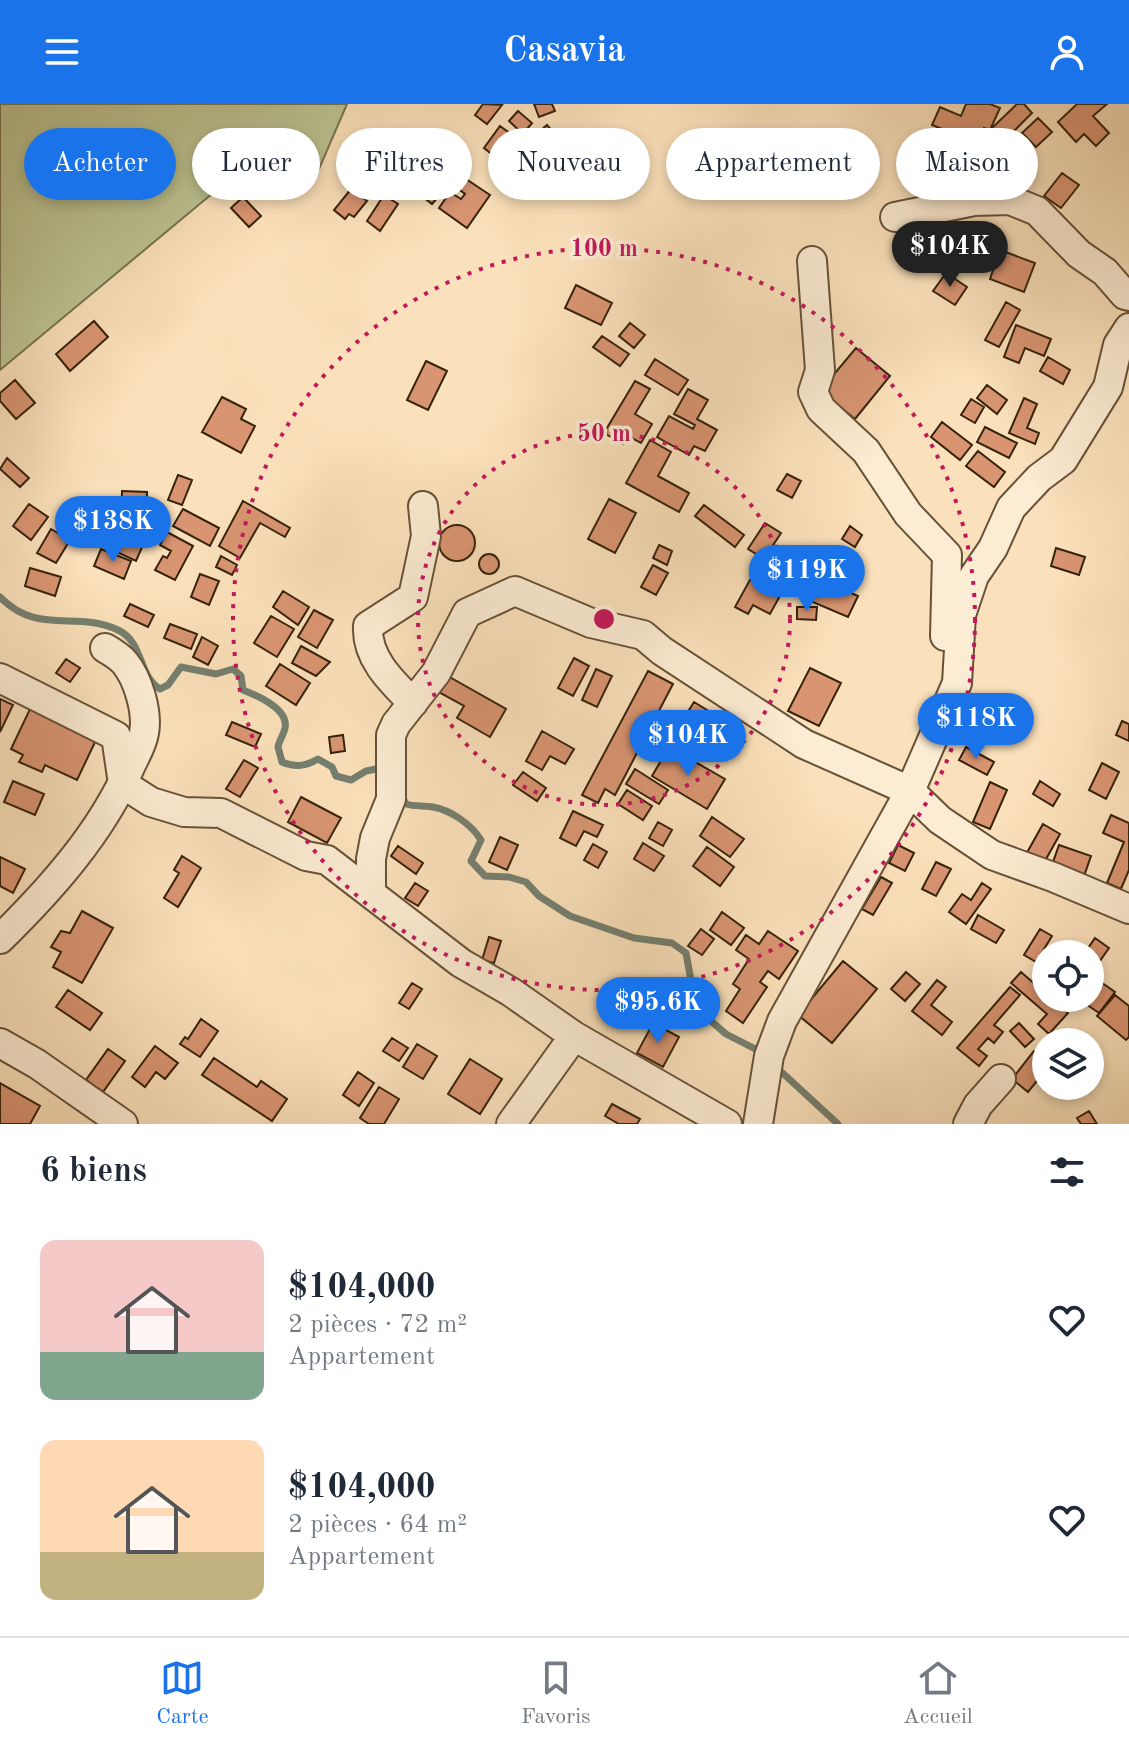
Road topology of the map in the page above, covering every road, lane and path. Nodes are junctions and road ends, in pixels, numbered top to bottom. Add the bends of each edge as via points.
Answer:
1 (895, 217) dead end
2 (812, 261) dead end
3 (1129, 296) edge
4 (1129, 328) edge
5 (423, 506) dead end
6 (105, 648) dead end
7 (0, 678) edge
8 (957, 683) junction
9 (413, 703) junction
10 (123, 784) junction
11 (910, 791) junction
12 (371, 893) junction
13 (1129, 909) edge
14 (0, 939) edge
15 (574, 1036) junction
16 (0, 1043) edge
17 (1001, 1079) dead end
18 (123, 1124) edge
19 (511, 1124) edge
20 (727, 1124) edge
21 (758, 1124) edge
22 (968, 1124) edge

1 - 3 street via 974,201 1010,200 1037,211
2 - 8 street via 820,370 813,392 821,409 866,451 908,514 947,555 945,645
4 - 8 street via 1118,345 1108,387 1063,460 1011,508 974,576 961,615
5 - 9 street via 426,536 413,597 368,626 367,641
6 - 10 street via 124,661 136,681 145,717 145,732
7 - 10 street via 116,736
8 - 11 street
9 - 11 street via 436,673 467,613 515,591 591,623 643,635 804,744
9 - 12 street via 391,735 391,799 375,838
10 - 12 street via 151,802 184,812 221,813 306,856 327,860
10 - 14 street via 94,832
11 - 13 street via 940,820 992,855
11 - 21 street via 782,1021 769,1056
12 - 15 street via 461,963
15 - 19 street
15 - 20 street
16 - 18 street
17 - 22 street

